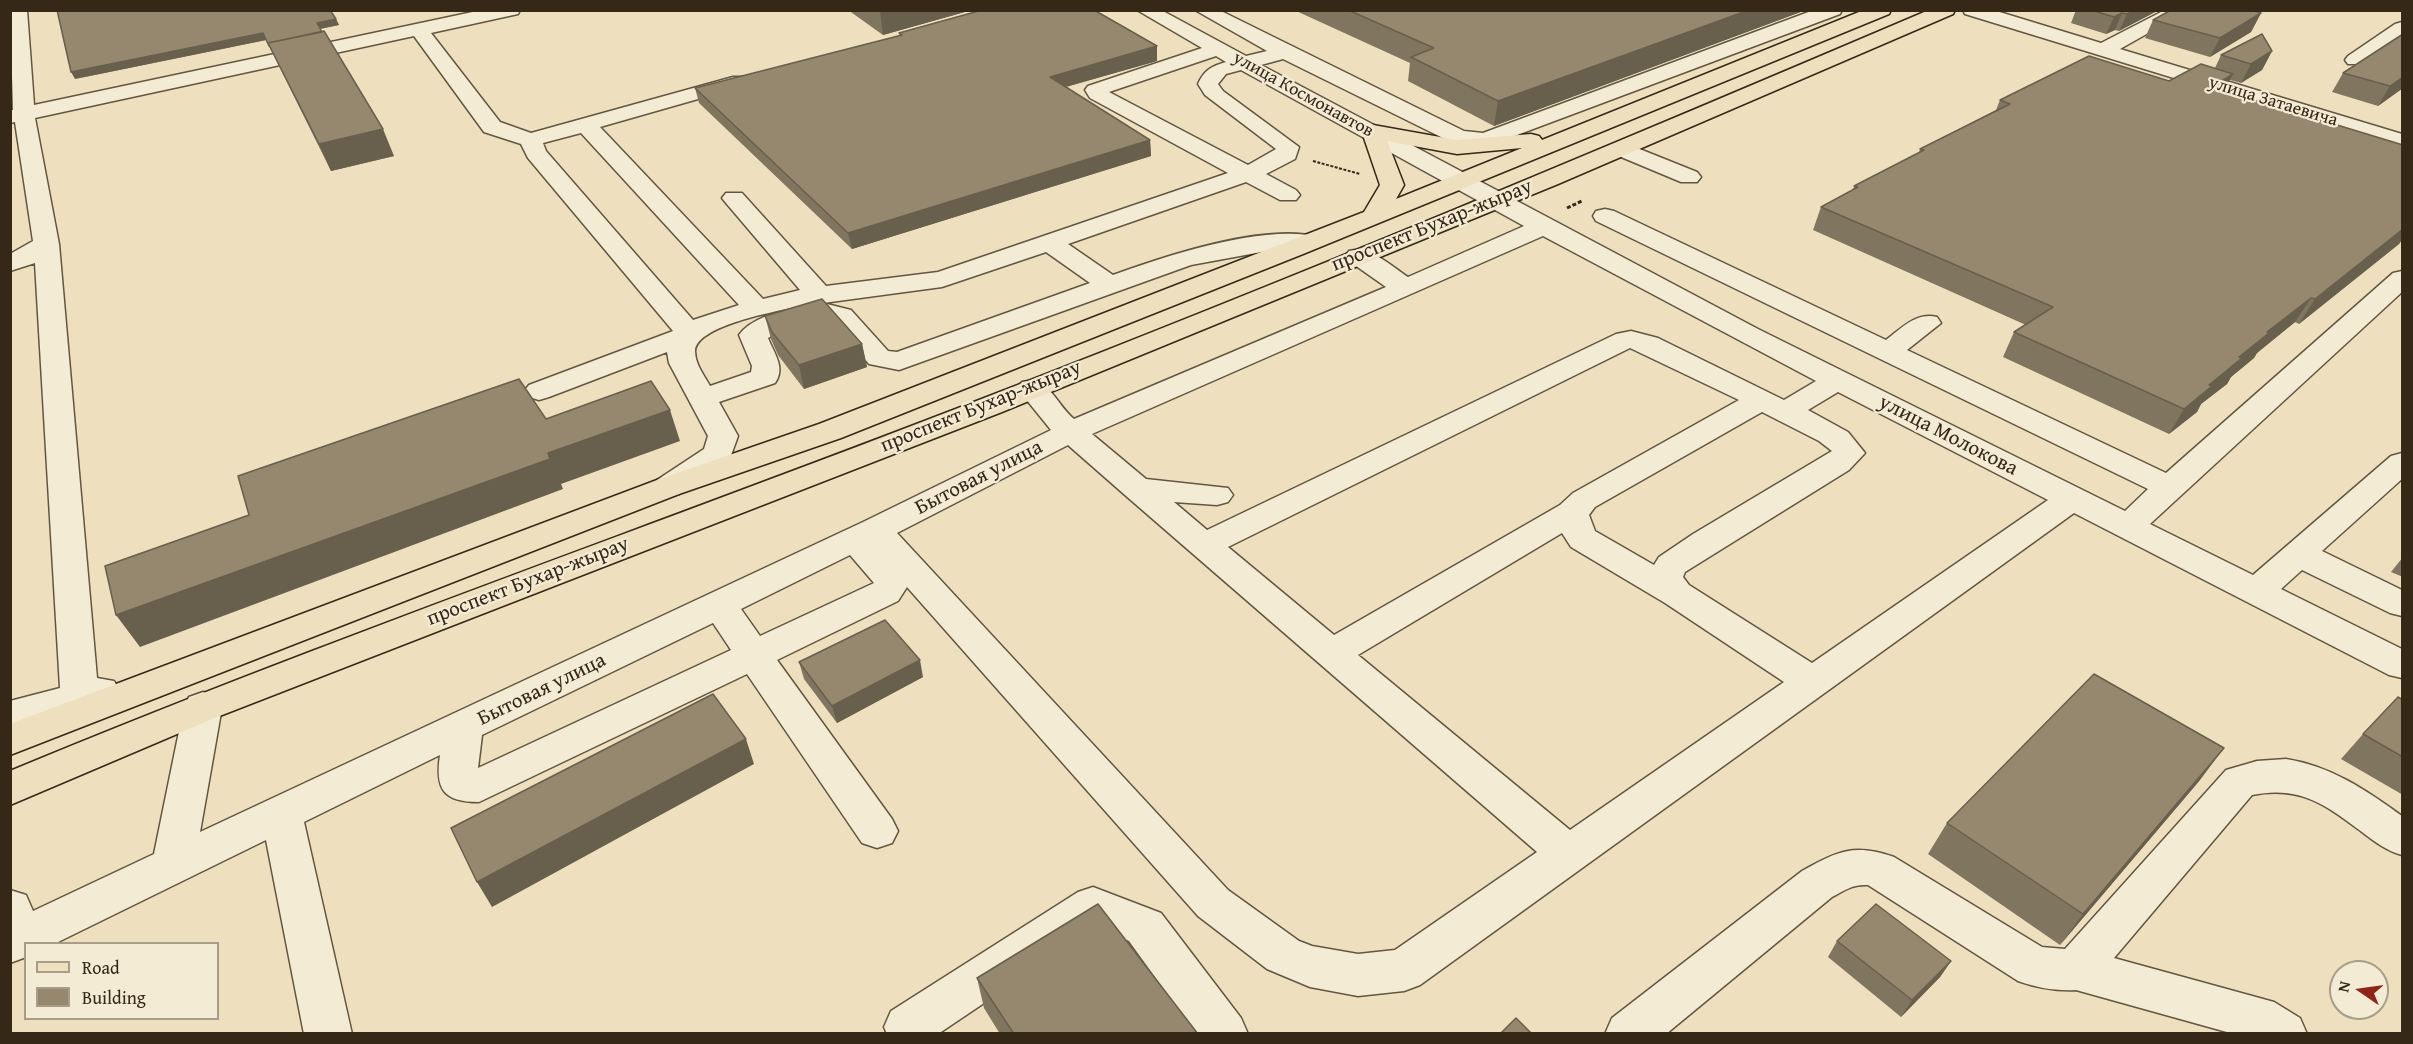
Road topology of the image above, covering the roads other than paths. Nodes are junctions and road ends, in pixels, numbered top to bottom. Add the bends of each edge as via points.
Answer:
1 (18, 10) edge
2 (511, 10) edge
3 (1146, 10) edge
4 (1204, 10) edge
5 (1833, 10) edge
6 (1882, 10) edge
7 (1946, 10) edge
8 (1972, 10) edge
9 (2180, 10) edge
10 (401, 28) junction
11 (2403, 28) edge
12 (1220, 49) junction
13 (2103, 50) junction
14 (1285, 52) junction
15 (2355, 60) dead end
16 (1244, 62) junction
17 (758, 76) edge
18 (17, 116) edge
19 (586, 125) junction
20 (1373, 132) junction
21 (1568, 137) junction
22 (530, 140) junction
23 (2402, 140) edge
24 (1622, 148) junction
25 (1250, 173) junction
26 (1689, 177) dead end
27 (1459, 181) junction
28 (1288, 195) dead end
29 (735, 198) dead end
30 (1495, 201) junction
31 (1374, 216) junction
32 (1605, 216) dead end
33 (1543, 227) junction
34 (1310, 242) junction
35 (1050, 243) junction
36 (46, 244) junction
37 (1358, 256) junction
38 (10, 263) edge
39 (1110, 285) junction
40 (1406, 288) junction
41 (2396, 294) edge
42 (819, 295) junction
43 (757, 309) junction
44 (1926, 323) dead end
45 (690, 334) junction
46 (1887, 352) junction
47 (1839, 381) junction
48 (1032, 388) junction
49 (539, 392) dead end
50 (702, 398) junction
51 (1761, 400) junction
52 (1796, 417) junction
53 (1071, 432) junction
54 (2403, 463) edge
55 (668, 487) junction
56 (2169, 487) junction
57 (1136, 488) junction
58 (1217, 495) dead end
59 (2072, 499) junction
60 (1572, 513) junction
61 (686, 521) junction
62 (2128, 527) junction
63 (865, 535) junction
64 (1204, 545) junction
65 (2299, 554) junction
66 (2255, 592) junction
67 (1677, 594) junction
68 (2403, 604) edge
69 (719, 605) junction
70 (253, 649) junction
71 (1332, 653) junction
72 (754, 655) junction
73 (2403, 665) edge
74 (1812, 682) junction
75 (80, 697) junction
76 (203, 707) junction
77 (10, 716) edge
78 (463, 728) junction
79 (10, 740) edge
80 (10, 789) edge
81 (282, 814) junction
82 (877, 831) dead end
83 (2403, 838) edge
84 (1569, 854) junction
85 (173, 866) junction
86 (14, 930) edge
87 (2076, 969) junction
88 (906, 1032) edge
89 (328, 1034) edge
90 (1224, 1034) edge
91 (1629, 1034) edge
92 (2283, 1034) edge

1 - 18 street
2 - 10 street
3 - 12 street, улица Космонавтов
4 - 14 street
5 - 14 street via 1485,140 1459,137
6 - 21 main road, проспект Бухар-жырау
7 - 24 main road, проспект Бухар-жырау
8 - 13 street, улица Затаевича
9 - 13 street
10 - 18 street
10 - 22 street via 492,127
11 - 15 street
12 - 16 street, улица Космонавтов
12 - 25 street via 1095,90
13 - 23 street, улица Затаевича
14 - 16 street
16 - 20 street, улица Космонавтов
16 - 25 street via 1219,70 1208,84 1215,94 1288,147 1287,154
17 - 19 street
18 - 36 street
19 - 22 street
19 - 43 street
20 - 21 main road via 1457,147
20 - 27 street, улица Космонавтов
20 - 31 main road via 1392,185
21 - 27 main road, проспект Бухар-жырау
22 - 45 street via 536,153
24 - 26 street
24 - 30 main road, проспект Бухар-жырау
25 - 28 street
25 - 35 street
27 - 30 street, улица Космонавтов
27 - 31 main road, проспект Бухар-жырау
29 - 42 street
30 - 33 street, улица Молокова
30 - 37 main road, проспект Бухар-жырау
31 - 34 main road, проспект Бухар-жырау
32 - 46 street
33 - 40 street, Бытовая улица
33 - 47 street, улица Молокова
34 - 39 street via 1267,243 1185,258
34 - 55 main road, проспект Бухар-жырау via 830,431
35 - 39 street
35 - 42 street via 942,279
36 - 38 street
36 - 75 street
37 - 40 street
37 - 48 main road, проспект Бухар-жырау
39 - 50 street via 899,361 879,358 839,314 828,311 788,318 753,335 766,366 765,377
40 - 53 street, Бытовая улица
41 - 56 street
42 - 43 street
43 - 45 street via 725,317
44 - 46 street
45 - 49 street
45 - 50 street via 681,349 683,363
46 - 56 street
47 - 52 street via 1800,401 1792,409
47 - 59 street, улица Молокова
48 - 53 street
48 - 61 main road, проспект Бухар-жырау
50 - 55 street via 723,436 718,454
51 - 52 street
51 - 60 street via 1584,500
51 - 64 street via 1648,344 1631,339 1616,342
52 - 67 street via 1834,436 1849,453 1671,565 1665,578
53 - 57 street
53 - 63 street, Бытовая улица
54 - 65 street
55 - 61 main road
55 - 70 main road, проспект Бухар-жырау
56 - 62 street
57 - 58 street
57 - 64 street
59 - 62 street, улица Молокова
59 - 74 street
60 - 67 street via 1583,539
60 - 71 street
61 - 76 main road, проспект Бухар-жырау
62 - 66 street, улица Молокова
63 - 69 street, Бытовая улица
63 - 72 street via 893,582 891,588
63 - 84 street via 1213,903 1283,955 1310,966 1358,975 1404,970
64 - 71 street
65 - 66 street
65 - 68 street
66 - 73 street, улица Молокова
67 - 74 street
69 - 72 street
69 - 78 street, Бытовая улица
70 - 75 street
70 - 79 main road, проспект Бухар-жырау
71 - 84 street
72 - 78 street via 478,786 464,786 457,778
72 - 82 street
74 - 84 street
75 - 77 street
76 - 80 main road, проспект Бухар-жырау
76 - 85 street
78 - 81 street, Бытовая улица
81 - 85 street, Бытовая улица
81 - 89 street
83 - 87 street via 2306,779 2266,775 2240,781
85 - 86 street, Бытовая улица
87 - 91 street via 2034,966 1880,870 1863,865 1847,867 1817,884
87 - 92 street via 2257,1018
88 - 90 street via 1093,906 1145,927

